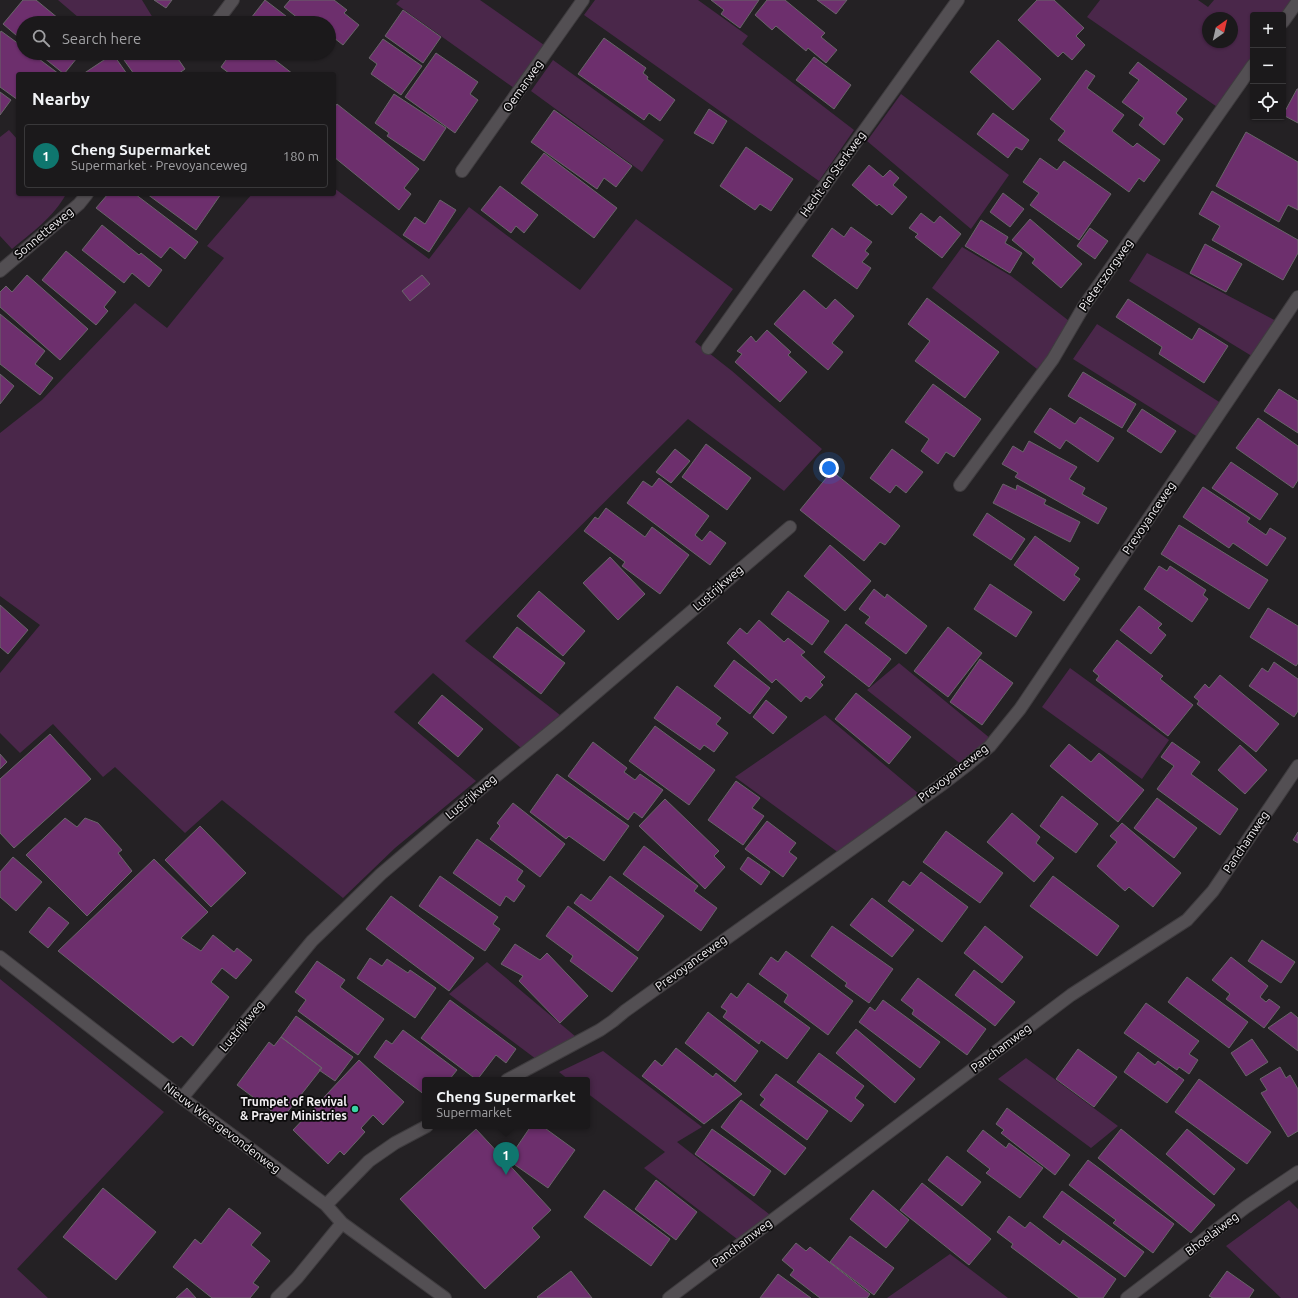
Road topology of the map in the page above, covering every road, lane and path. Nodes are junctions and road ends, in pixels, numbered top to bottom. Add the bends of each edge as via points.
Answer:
1 (233, 0) edge
2 (583, 0) edge
3 (958, 0) edge
4 (1298, 1) edge
5 (221, 16) edge
6 (1286, 18) edge
7 (1250, 69) edge
8 (462, 171) dead end
9 (85, 196) edge
10 (0, 271) edge
11 (1298, 297) edge
12 (708, 348) dead end
13 (960, 485) dead end
14 (790, 527) dead end
15 (1298, 766) edge
16 (0, 957) edge
17 (513, 1077) edge
18 (182, 1098) junction
19 (422, 1129) edge
20 (1298, 1172) edge
21 (326, 1205) junction
22 (342, 1222) junction
23 (277, 1298) edge
24 (445, 1298) edge
25 (669, 1298) edge
26 (1127, 1298) edge

1 - 5 street
2 - 8 street, Oemarweg
3 - 12 street, Hecht en Sterkweg
4 - 6 street
7 - 13 street, Pieterszorgweg via 1084,306 1053,359
9 - 10 street, Sonnetteweg
11 - 17 street, Prevoyanceweg via 1020,709 990,746 944,783 613,1021
14 - 18 street, Lustrijkweg via 381,874 312,941
15 - 25 street, Panchamweg via 1213,890 1187,920 1071,995
16 - 18 street, Nieuw Weergevondenweg
18 - 21 street, Nieuw Weergevondenweg
19 - 21 street via 369,1161
20 - 26 street, Bhoelaiweg via 1246,1207
21 - 22 street, Nieuw Weergevondenweg
22 - 23 street via 297,1278
22 - 24 street, Nieuw Weergevondenweg

